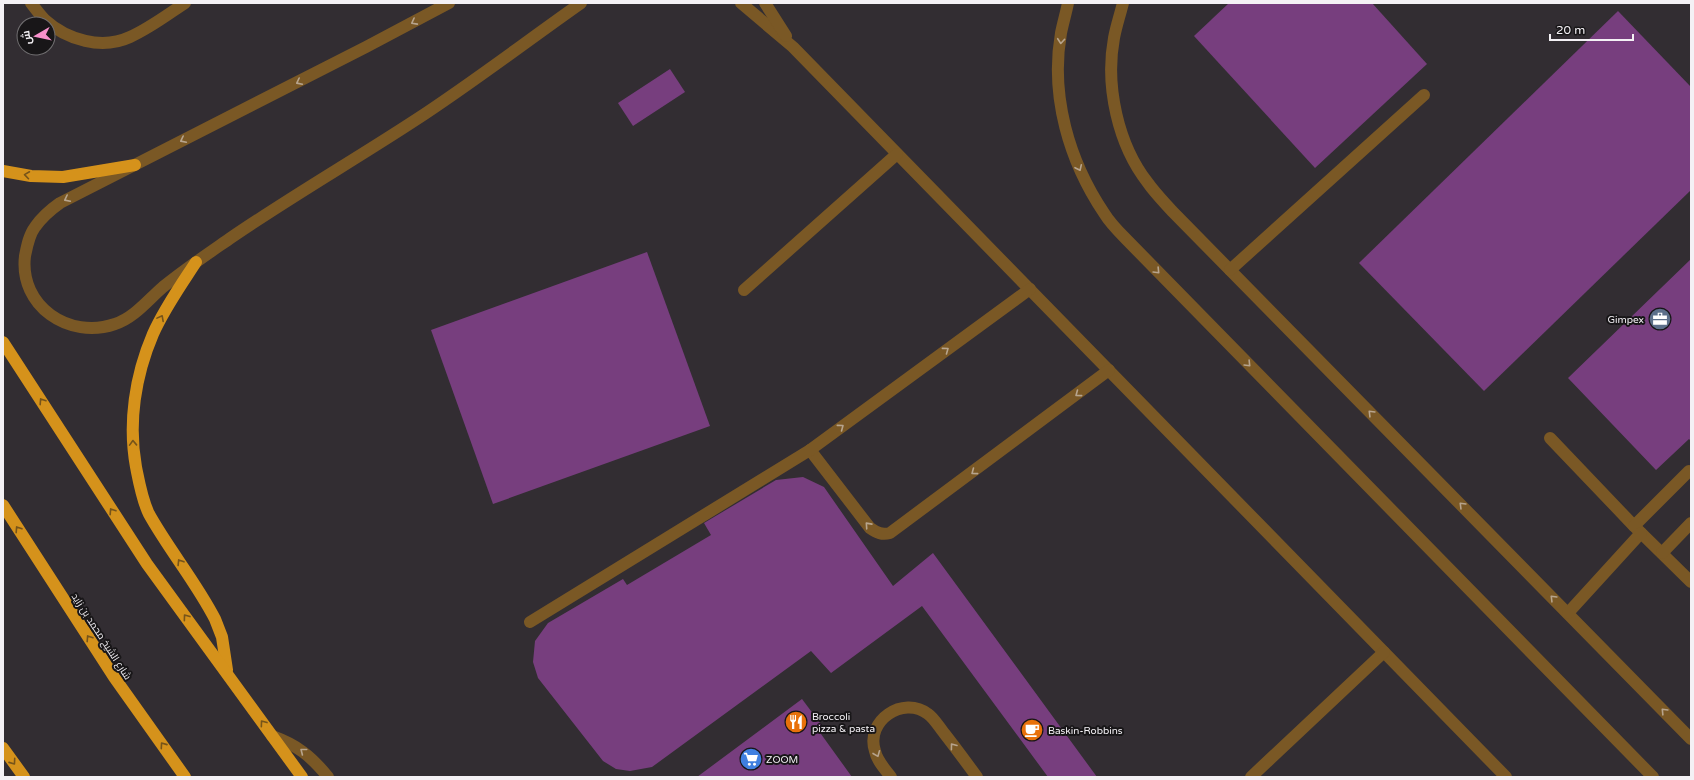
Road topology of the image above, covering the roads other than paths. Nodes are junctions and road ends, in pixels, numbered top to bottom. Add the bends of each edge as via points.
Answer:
1 (31, 3) edge
2 (185, 3) edge
3 (449, 3) edge
4 (581, 3) edge
5 (741, 3) edge
6 (765, 3) edge
7 (1068, 3) edge
8 (1123, 3) edge
9 (793, 47) junction
10 (1424, 95) dead end
11 (897, 154) junction
12 (135, 165) junction
13 (3, 171) edge
14 (196, 262) junction
15 (1230, 270) junction
16 (1030, 289) junction
17 (744, 290) dead end
18 (3, 342) edge
19 (1109, 370) junction
20 (1550, 438) dead end
21 (810, 450) junction
22 (1689, 471) dead end
23 (3, 505) edge
24 (1691, 523) edge
25 (1638, 530) junction
26 (1662, 553) junction
27 (1691, 582) edge
28 (1568, 613) junction
29 (530, 622) dead end
30 (1384, 652) junction
31 (227, 674) junction
32 (272, 736) junction
33 (1691, 739) edge
34 (3, 748) edge
35 (24, 777) edge
36 (185, 777) edge
37 (302, 777) edge
38 (328, 777) edge
39 (891, 777) edge
40 (977, 777) edge
41 (1252, 777) edge
42 (1506, 777) edge
43 (1653, 777) edge

1 - 2 street via 44,19 62,33 83,41 106,42 129,38
3 -> 12 street
4 - 14 street via 419,118 234,235
5 - 9 street
6 - 9 street
7 -> 43 street via 1058,65 1064,122 1074,159 1105,215
8 - 15 street via 1114,39 1111,76 1116,114 1128,150 1147,182
9 - 11 street
10 - 15 street
11 - 16 street
11 - 17 street
12 -> 13 highway via 63,177 31,176
12 -> 14 street via 60,203 45,214 33,228 24,264 27,282 35,299 48,313 63,323 81,328 99,328 116,324 132,315
31 -> 14 highway via 219,628 210,609 148,513 134,453 133,415 142,362 167,307
28 -> 15 street
16 - 19 street
21 -> 16 street
31 -> 18 highway via 147,564
19 -> 21 street via 890,533 875,533 870,528
19 - 30 street
20 - 25 street
21 - 29 street
22 - 25 street
36 -> 23 highway, شارع الشيخ محمد بن زايد via 114,677
24 - 26 street
25 - 26 street
25 - 28 street
26 - 27 street
33 -> 28 street
30 - 41 street
30 - 42 street
32 -> 31 highway
32 - 37 highway
38 -> 32 street via 301,749
34 -> 35 highway
40 -> 39 street via 928,714 916,707 901,707 888,713 878,723 874,751

